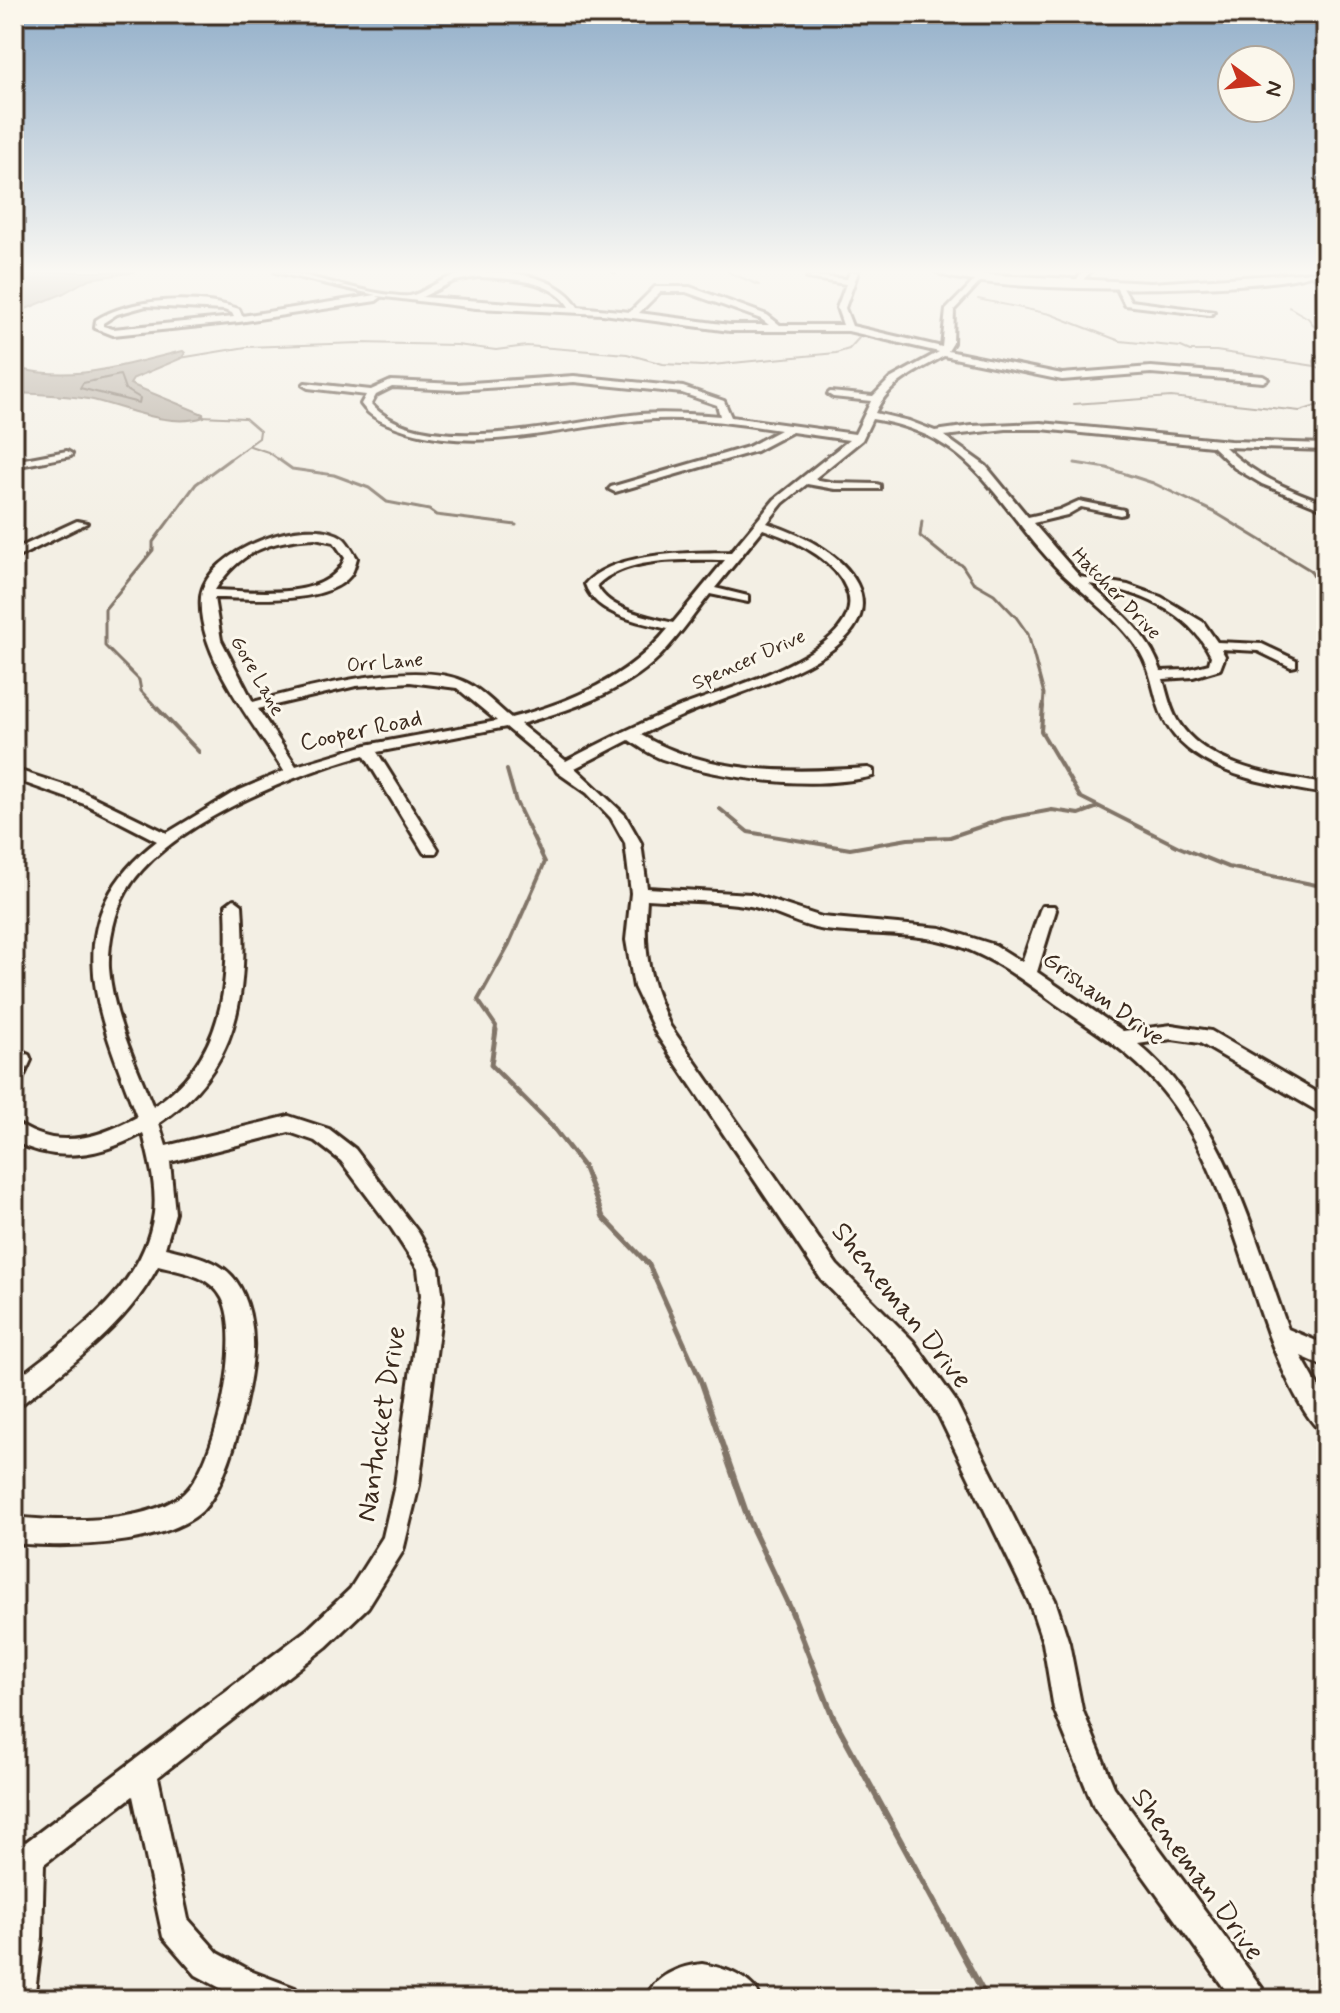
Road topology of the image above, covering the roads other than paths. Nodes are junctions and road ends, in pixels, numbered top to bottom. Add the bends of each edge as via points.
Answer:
1 (919, 366) edge
2 (1010, 366) edge
3 (1263, 379) dead end
4 (308, 385) dead end
5 (372, 393) junction
6 (833, 394) dead end
7 (872, 407) junction
8 (727, 421) junction
9 (789, 429) junction
10 (936, 434) junction
11 (858, 438) junction
12 (1215, 443) junction
13 (1326, 447) edge
14 (67, 454) dead end
15 (14, 464) edge
16 (805, 480) junction
17 (876, 487) dead end
18 (615, 489) dead end
19 (1326, 507) edge
20 (1120, 512) dead end
21 (1023, 522) junction
22 (81, 523) dead end
23 (760, 524) junction
24 (14, 555) edge
25 (734, 556) junction
26 (1076, 580) junction
27 (707, 590) junction
28 (207, 594) junction
29 (744, 599) dead end
30 (677, 628) junction
31 (1213, 646) junction
32 (1291, 663) dead end
33 (1156, 675) junction
34 (251, 707) junction
35 (509, 725) junction
36 (629, 734) junction
37 (368, 750) junction
38 (562, 769) junction
39 (292, 771) junction
40 (868, 773) dead end
41 (14, 774) edge
42 (1326, 789) edge
43 (168, 840) junction
44 (430, 849) dead end
45 (639, 893) junction
46 (234, 905) dead end
47 (1048, 910) dead end
48 (1027, 974) junction
49 (1120, 1039) junction
50 (1326, 1108) edge
51 (149, 1119) junction
52 (14, 1131) edge
53 (159, 1156) junction
54 (153, 1255) junction
55 (1280, 1336) junction
56 (1326, 1356) edge
57 (14, 1396) edge
58 (1326, 1422) edge
59 (14, 1530) edge
60 (143, 1774) junction
61 (22, 1856) edge
62 (18, 1999) edge
63 (284, 1999) edge
64 (661, 1999) edge
65 (745, 1999) edge
66 (1251, 1999) edge

1 - 7 street, Cooper Road via 893,381
2 - 3 street via 1062,377 1171,370
4 - 5 street
5 - 8 street via 391,384 616,381 716,400
5 - 8 street via 366,404 384,419 445,436 504,436 638,417
6 - 7 street, Hatcher Drive
7 - 10 street, Hatcher Drive
7 - 11 street, Cooper Road
8 - 9 street
9 - 11 street
9 - 18 street via 752,449
10 - 12 street via 1005,427 1133,432
10 - 21 street, Hatcher Drive via 994,481
11 - 16 street, Cooper Road
12 - 13 street
12 - 19 street via 1255,477
14 - 15 street
16 - 17 street
16 - 23 street, Cooper Road
20 - 21 street via 1079,504
21 - 26 street, Hatcher Drive
22 - 24 street
23 - 25 street, Cooper Road
23 - 36 street, Spencer Drive via 805,542 839,569 852,585 857,604 853,621 792,667
25 - 27 street, Cooper Road
25 - 30 street via 633,565 604,572 591,584 601,600
26 - 31 street via 1116,584 1180,611
26 - 33 street, Hatcher Drive via 1143,647
27 - 29 street
27 - 30 street, Cooper Road
28 - 28 street via 328,589 346,574 351,558 338,540 315,534 262,541 228,561
28 - 34 street, Gore Lane via 213,640
30 - 35 street, Cooper Road via 654,655 621,680
31 - 32 street via 1254,644
31 - 33 street via 1215,666 1179,676
33 - 42 street, Hatcher Drive via 1164,710 1191,743 1229,766
34 - 35 street, Orr Lane via 412,676 462,685
34 - 39 street, Gore Lane
35 - 37 street, Cooper Road
35 - 38 street, Sheneman Drive
36 - 38 street, Spencer Drive
36 - 40 street via 665,755 755,775
37 - 39 street, Cooper Road
37 - 44 street
38 - 45 street, Sheneman Drive via 617,815 633,843
39 - 43 street, Cooper Road
41 - 43 street via 95,800
43 - 51 street, Cooper Road via 118,892 99,962 116,1040
45 - 48 street, Grisham Drive via 751,900 821,923 941,934 989,950
45 - 66 street, Sheneman Drive via 635,940 643,987 663,1030 829,1272 905,1349 947,1408 1042,1600 1068,1709 1104,1797
46 - 51 street via 238,969 220,1038 183,1094
47 - 48 street
48 - 49 street, Grisham Drive
49 - 50 street via 1172,1032 1204,1036
49 - 55 street, Grisham Drive via 1171,1088 1214,1154
51 - 52 street via 105,1142 82,1147 60,1148
51 - 53 street, Cooper Road
53 - 54 street, Cooper Road via 164,1205
53 - 60 street, Nantucket Drive via 289,1124 320,1133 343,1150 425,1260 432,1300 407,1485 394,1542 378,1571 359,1598 317,1638
54 - 57 street, Cooper Road via 96,1328
54 - 59 street via 214,1275 229,1290 238,1317 242,1349 236,1385 208,1481 193,1503 114,1529 47,1535
55 - 56 street
55 - 58 street, Grisham Drive
60 - 61 street, Nantucket Drive
60 - 63 street via 174,1926 207,1964
61 - 62 street via 27,1937
64 - 65 street via 689,1980 709,1978

